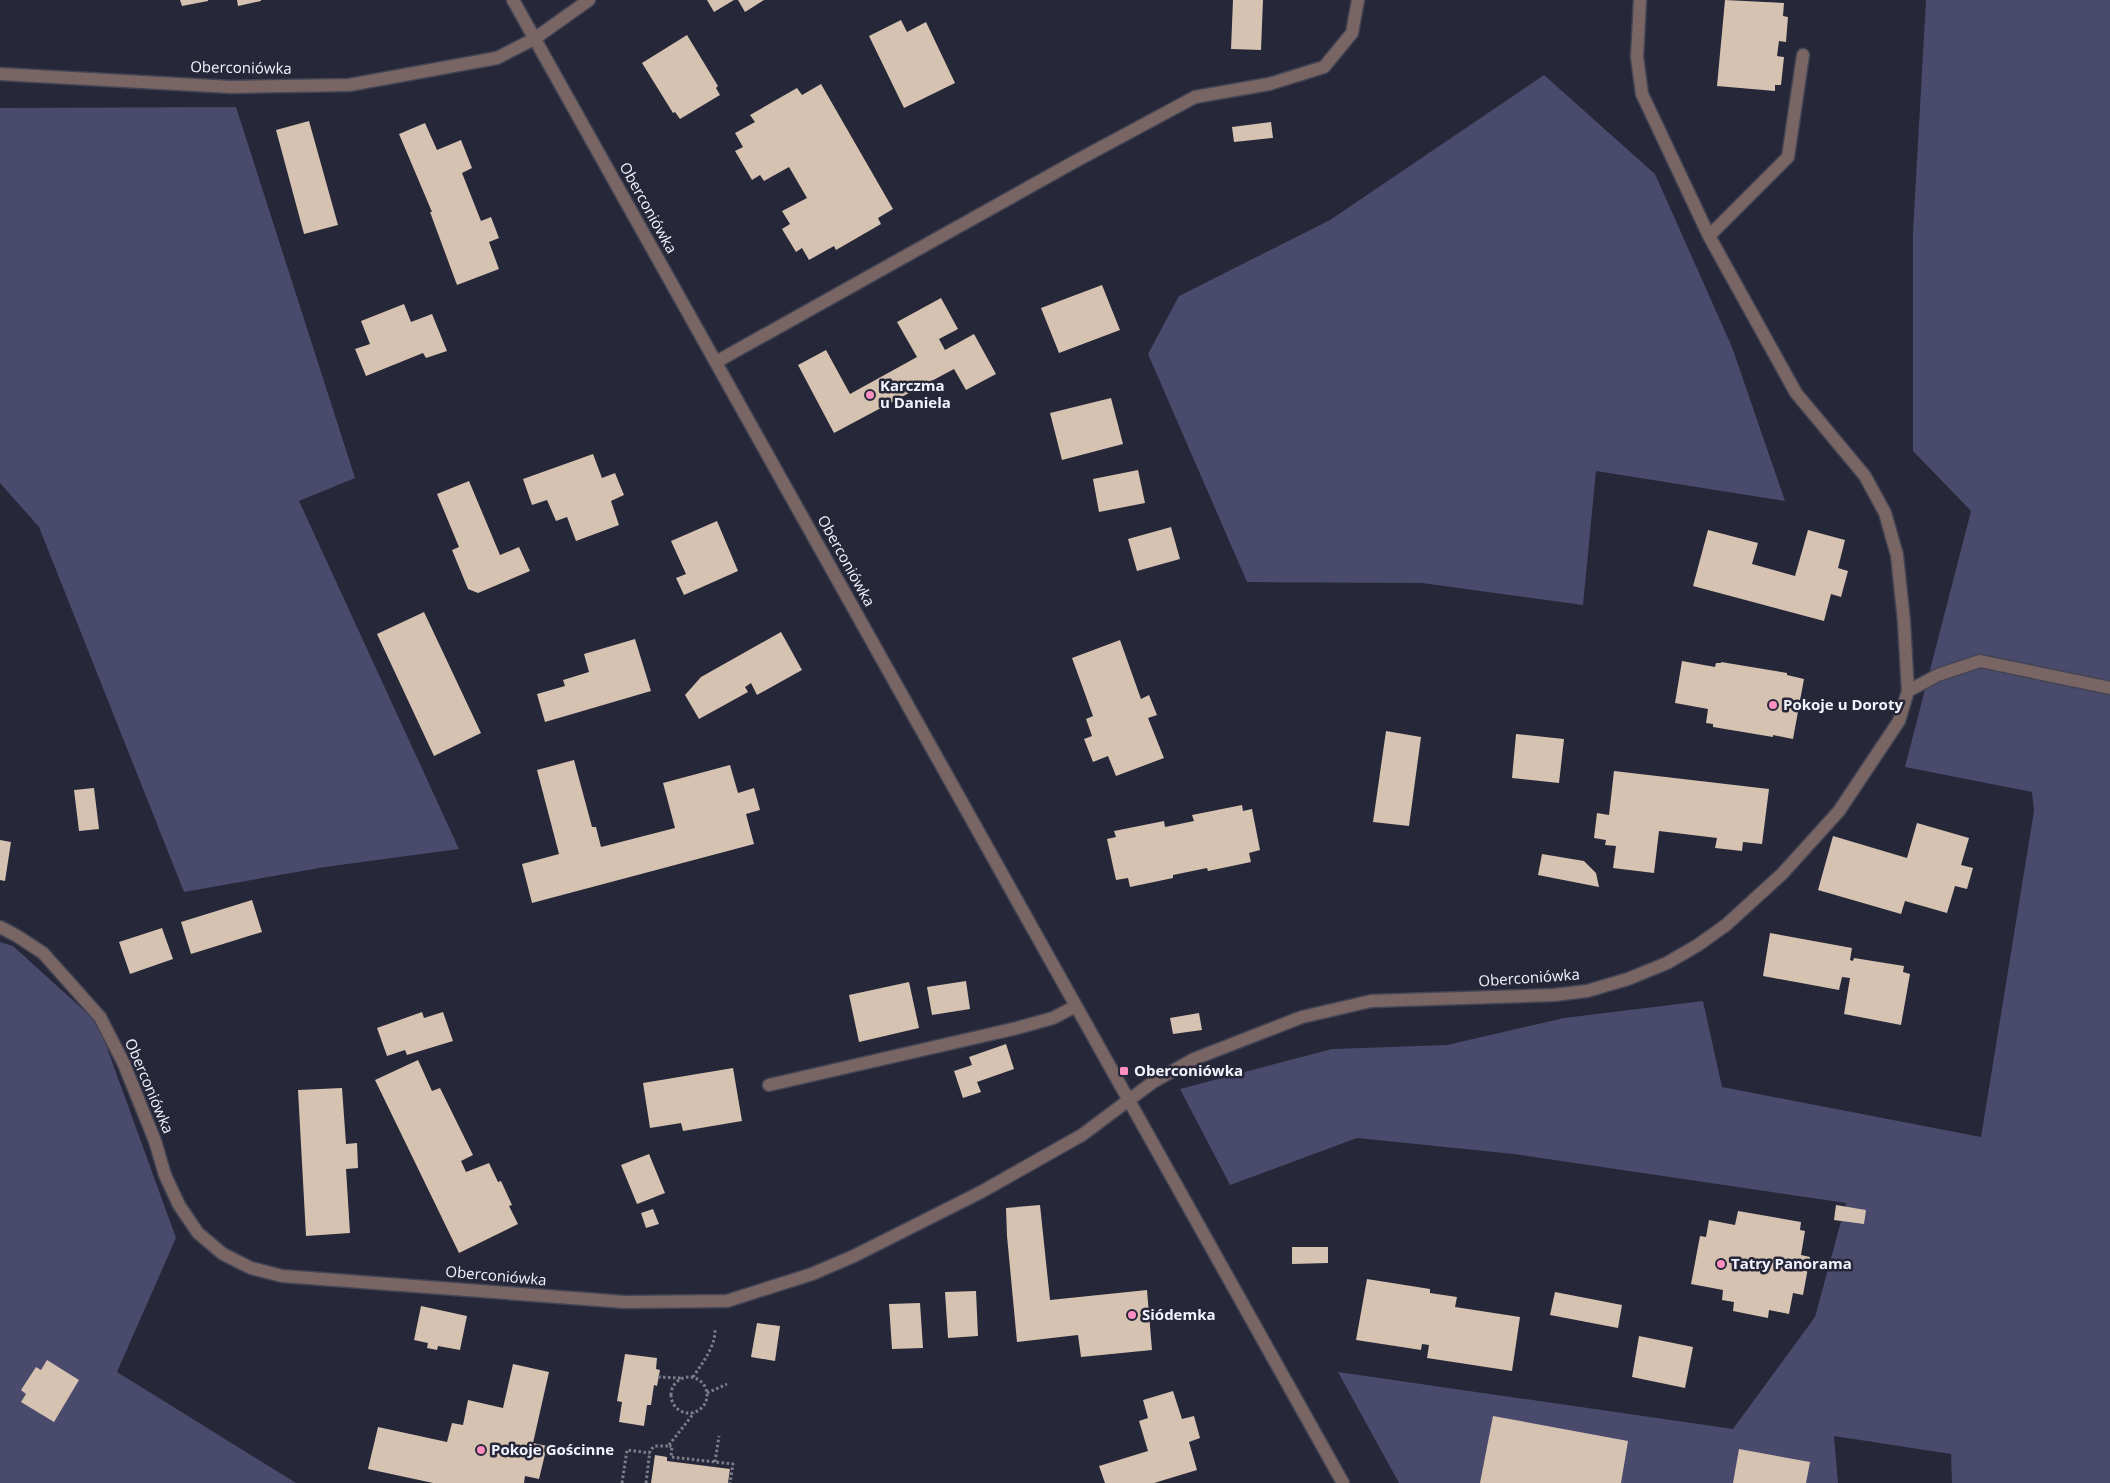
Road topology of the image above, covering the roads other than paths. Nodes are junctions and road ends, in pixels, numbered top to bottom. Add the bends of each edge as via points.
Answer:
1 (512, 0) edge
2 (588, 0) edge
3 (1358, 0) edge
4 (1640, 0) edge
5 (534, 39) junction
6 (1803, 55) dead end
7 (0, 74) edge
8 (1709, 236) junction
9 (716, 362) junction
10 (2110, 688) edge
11 (1908, 691) junction
12 (0, 927) edge
13 (1076, 1006) junction
14 (769, 1085) dead end
15 (1128, 1100) junction
16 (1343, 1483) edge

1 - 5 street, Oberconiówka
2 - 5 street
3 - 9 street via 1352,33 1324,67 1269,84 1196,97
4 - 8 street via 1637,57 1642,94
5 - 7 street, Oberconiówka via 497,58 349,85 231,86
5 - 9 street, Oberconiówka
6 - 8 street via 1788,157
8 - 11 street via 1796,393 1865,476 1885,513 1896,555
9 - 13 street, Oberconiówka
10 - 11 street via 1980,661 1938,675
11 - 15 street, Oberconiówka via 1899,721 1839,811 1782,874 1733,919 1667,963 1587,991 1519,998 1371,1001 1302,1017 1194,1059
12 - 15 street, Oberconiówka via 43,953 100,1017 124,1064 165,1175 198,1234 222,1254 251,1268 282,1276 625,1302 727,1301 812,1274 854,1256 981,1192 1073,1140
13 - 14 street via 1053,1018 1017,1028
13 - 15 street, Oberconiówka
15 - 16 street, Oberconiówka

